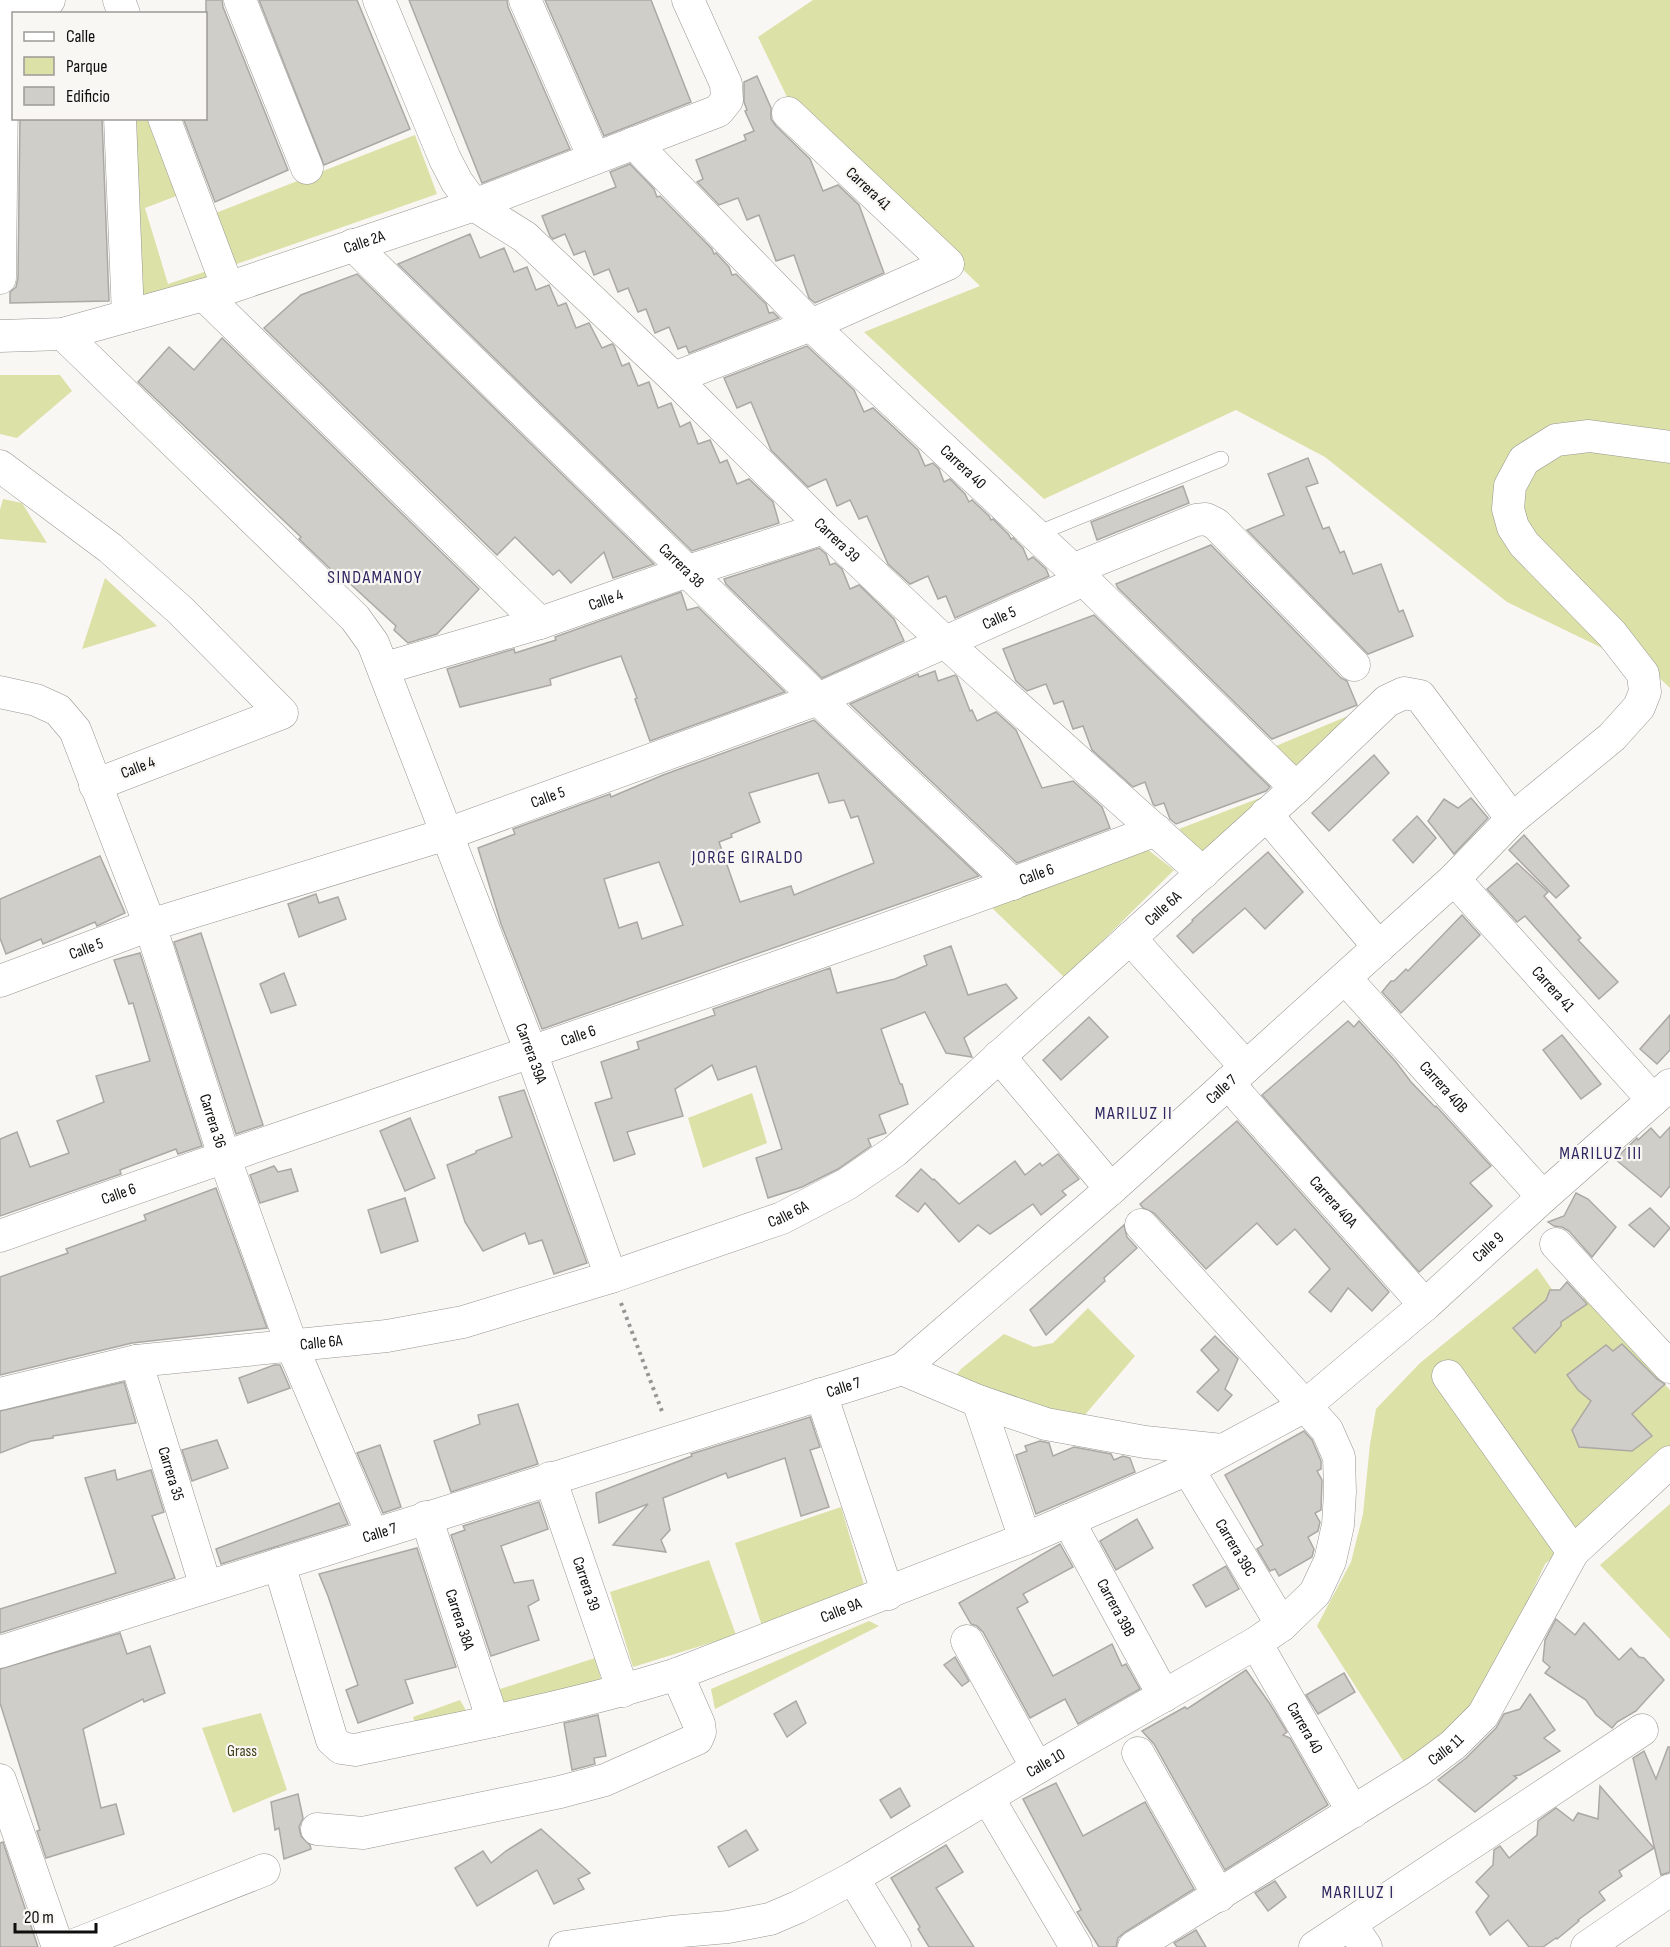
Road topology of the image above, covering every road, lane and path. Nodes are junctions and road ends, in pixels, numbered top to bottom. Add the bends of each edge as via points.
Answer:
1 (49, 0) edge
2 (240, 0) edge
3 (379, 0) edge
4 (525, 0) edge
5 (687, 0) edge
6 (1, 2) edge
7 (788, 113) dead end
8 (120, 120) edge
9 (165, 120) edge
10 (634, 143) junction
11 (594, 158) junction
12 (307, 168) dead end
13 (474, 205) junction
14 (353, 245) junction
15 (0, 278) edge
16 (216, 292) junction
17 (128, 316) junction
18 (811, 326) junction
19 (63, 334) junction
20 (0, 336) edge
21 (674, 378) junction
22 (1670, 447) edge
23 (1221, 459) dead end
24 (0, 466) edge
25 (824, 528) junction
26 (1034, 535) junction
27 (688, 572) junction
28 (1078, 575) junction
29 (540, 623) junction
30 (946, 643) junction
31 (1354, 665) dead end
32 (385, 668) junction
33 (0, 692) edge
34 (818, 699) junction
35 (95, 784) junction
36 (1296, 788) junction
37 (1266, 814) junction
38 (1512, 819) junction
39 (1156, 830) junction
40 (447, 834) junction
41 (1203, 873) junction
42 (1454, 879) junction
43 (1013, 884) junction
44 (150, 925) junction
45 (1130, 938) junction
46 (1379, 947) junction
47 (1345, 978) junction
48 (0, 981) edge
49 (531, 1052) junction
50 (999, 1056) junction
51 (1239, 1082) junction
52 (1661, 1092) edge
53 (224, 1156) junction
54 (1111, 1189) junction
55 (1543, 1197) junction
56 (1141, 1226) dead end
57 (0, 1236) edge
58 (1556, 1244) dead end
59 (611, 1277) junction
60 (1425, 1305) junction
61 (292, 1346) junction
62 (136, 1361) junction
63 (1670, 1368) edge
64 (902, 1369) junction
65 (1448, 1376) dead end
66 (0, 1394) edge
67 (821, 1394) junction
68 (978, 1401) junction
69 (1305, 1407) junction
70 (673, 1440) junction
71 (1222, 1450) junction
72 (1670, 1462) edge
73 (1188, 1469) junction
74 (550, 1478) junction
75 (426, 1517) junction
76 (1068, 1520) junction
77 (372, 1534) junction
78 (1025, 1539) junction
79 (1573, 1552) junction
80 (279, 1564) junction
81 (206, 1587) junction
82 (888, 1594) junction
83 (1282, 1625) junction
84 (967, 1641) dead end
85 (1256, 1643) junction
86 (0, 1652) edge
87 (677, 1674) junction
88 (623, 1691) junction
89 (1164, 1696) junction
90 (493, 1721) junction
91 (1642, 1730) dead end
92 (1138, 1754) dead end
93 (1037, 1768) junction
94 (0, 1780) edge
95 (988, 1798) junction
96 (1353, 1812) junction
97 (316, 1829) dead end
98 (264, 1870) dead end
99 (853, 1878) junction
100 (1670, 1890) edge
101 (1219, 1896) junction
102 (1358, 1935) edge
103 (58, 1947) edge
104 (69, 1947) edge
105 (565, 1947) edge
106 (895, 1947) edge
107 (1076, 1947) edge
108 (1134, 1947) edge
109 (1315, 1947) edge
110 (1587, 1947) edge

1 - 6 street
2 - 12 street
3 - 13 street via 445,159
4 - 11 street
5 - 10 street, Calle 2A via 726,84 727,100 718,111
6 - 15 street
7 - 18 street, Carrera 41 via 948,264
8 - 17 street
9 - 16 street
10 - 11 street, Calle 2A
10 - 18 street, Carrera 40
11 - 13 street, Calle 2A
13 - 14 street, Calle 2A
13 - 21 street, Carrera 39 via 525,237
14 - 16 street, Calle 2A
14 - 27 street, Carrera 38
16 - 17 street, Calle 2A
16 - 29 street
17 - 19 street, Calle 2A
18 - 21 street
18 - 26 street, Carrera 40
19 - 20 street, Calle 2A
19 - 32 street, Carrera 39A via 355,618
21 - 25 street, Carrera 39
22 - 38 street, Calle 7 via 1589,436 1556,440 1524,460 1510,486 1508,509 1524,544 1612,634 1643,674 1645,692 1639,707 1612,737
23 - 26 lane
24 - 35 street, Calle 4 via 128,564 180,610 282,713
25 - 27 street, Calle 4
25 - 30 street, Carrera 39
26 - 28 street, Carrera 40
27 - 29 street, Calle 4
27 - 34 street, Carrera 38
28 - 30 street, Calle 5
28 - 31 street, Calle 5 via 1196,520 1206,519 1216,524
28 - 36 street, Carrera 40
29 - 32 street, Calle 4
30 - 34 street, Calle 5
30 - 39 street, Carrera 39
32 - 40 street, Carrera 39A
33 - 35 street, Carrera 36 via 36,700 58,710 75,730
34 - 40 street, Calle 5
34 - 43 street, Carrera 38
35 - 44 street, Carrera 36
36 - 37 street, Calle 6A
36 - 38 street, Calle 6A via 1387,701 1404,693 1420,696
37 - 41 street, Calle 6A
37 - 46 street
38 - 42 street, Calle 7
39 - 41 street, Carrera 39
39 - 43 street, Calle 6
40 - 44 street, Calle 5
40 - 49 street, Carrera 39A
41 - 45 street, Calle 6A
42 - 46 street, Calle 7
42 - 52 street, Carrera 41
43 - 49 street, Calle 6
44 - 48 street, Calle 5
44 - 53 street, Carrera 36
45 - 50 street, Calle 6A
45 - 51 street, Carrera 40A
46 - 47 street, Calle 7
47 - 51 street, Calle 7
47 - 55 street, Carrera 40B
49 - 53 street, Calle 6
49 - 59 street, Carrera 39A
50 - 54 street
50 - 59 street, Calle 6A via 895,1151 847,1184 782,1218
51 - 54 street, Calle 7
51 - 60 street, Carrera 40A
52 - 55 street, Calle 9
53 - 57 street, Calle 6
53 - 61 street, Carrera 36
54 - 64 street, Calle 7
55 - 60 street, Calle 9
56 - 69 street, Calle 10
58 - 63 street
59 - 61 street, Calle 6A via 463,1322 387,1336
59 - 70 path
60 - 69 street, Calle 9
61 - 62 street, Calle 6A
61 - 77 street, Carrera 36
62 - 66 street, Calle 6A
62 - 81 street, Carrera 35
64 - 67 street, Calle 7
64 - 68 street
65 - 79 street
67 - 70 street, Calle 7
67 - 82 street
68 - 71 street via 1046,1424 1145,1442
68 - 78 street
69 - 71 street, Calle 9A
69 - 83 street, Calle 10 via 1327,1430 1338,1457 1338,1525 1330,1562 1316,1593
70 - 74 street, Calle 7
71 - 73 street, Calle 9A
72 - 79 street, Calle 11
73 - 76 street, Calle 9A
73 - 83 street, Carrera 39C
74 - 75 street, Calle 7
74 - 88 street, Carrera 39
75 - 77 street, Calle 7
75 - 90 street, Carrera 38A
76 - 78 street, Calle 9A
76 - 89 street, Carrera 39B
77 - 80 street, Calle 7
78 - 82 street, Calle 9A
79 - 96 street, Calle 11 via 1483,1715 1453,1745
80 - 81 street, Calle 7
80 - 90 street, Calle 9A via 332,1740 341,1748 355,1750
81 - 86 street, Calle 7
82 - 87 street, Calle 9A
83 - 85 street, Calle 10
84 - 93 street
85 - 89 street, Calle 10
85 - 96 street, Carrera 40
87 - 88 street, Calle 9A
87 - 97 street via 699,1724 697,1739 604,1780 363,1833
88 - 90 street, Calle 9A
89 - 93 street, Calle 10
91 - 102 street
92 - 101 street
93 - 95 street, Calle 10
94 - 103 street
95 - 99 street, Calle 10
95 - 107 street
96 - 101 street, Calle 11
98 - 104 street
99 - 105 street, Calle 10 via 770,1919
99 - 106 street
100 - 110 street
101 - 108 street, Calle 11
102 - 109 street

